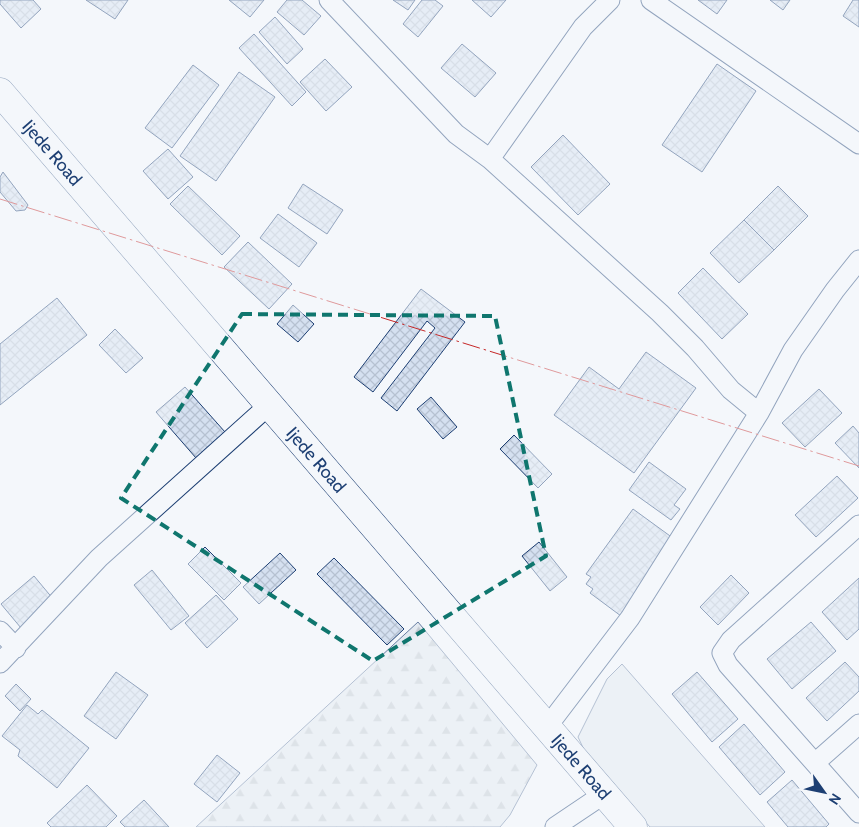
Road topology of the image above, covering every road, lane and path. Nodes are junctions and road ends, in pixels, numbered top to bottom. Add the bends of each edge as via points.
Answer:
1 (329, 0) edge
2 (610, 0) edge
3 (651, 0) edge
4 (0, 92) edge
5 (859, 144) edge
6 (490, 159) junction
7 (859, 260) edge
8 (268, 406) junction
9 (759, 412) junction
10 (859, 525) edge
11 (0, 632) edge
12 (16, 648) junction
13 (0, 663) edge
14 (859, 724) edge
15 (547, 727) junction
16 (816, 762) junction
17 (604, 794) junction
18 (859, 813) edge
19 (556, 827) edge
20 (632, 827) edge

1 - 6 street via 456,134
2 - 6 street via 582,27
3 - 5 street
4 - 8 main road, Ijede Road
6 - 9 street via 660,314 696,348 731,390
7 - 9 street via 793,350
8 - 12 street via 99,558
8 - 15 main road, Ijede Road
9 - 15 street via 630,618
10 - 16 street via 731,640 722,653 728,665
11 - 12 street
12 - 13 street
14 - 16 street
15 - 17 main road, Ijede Road
16 - 18 street
17 - 19 street
17 - 20 main road, Ijede Road

